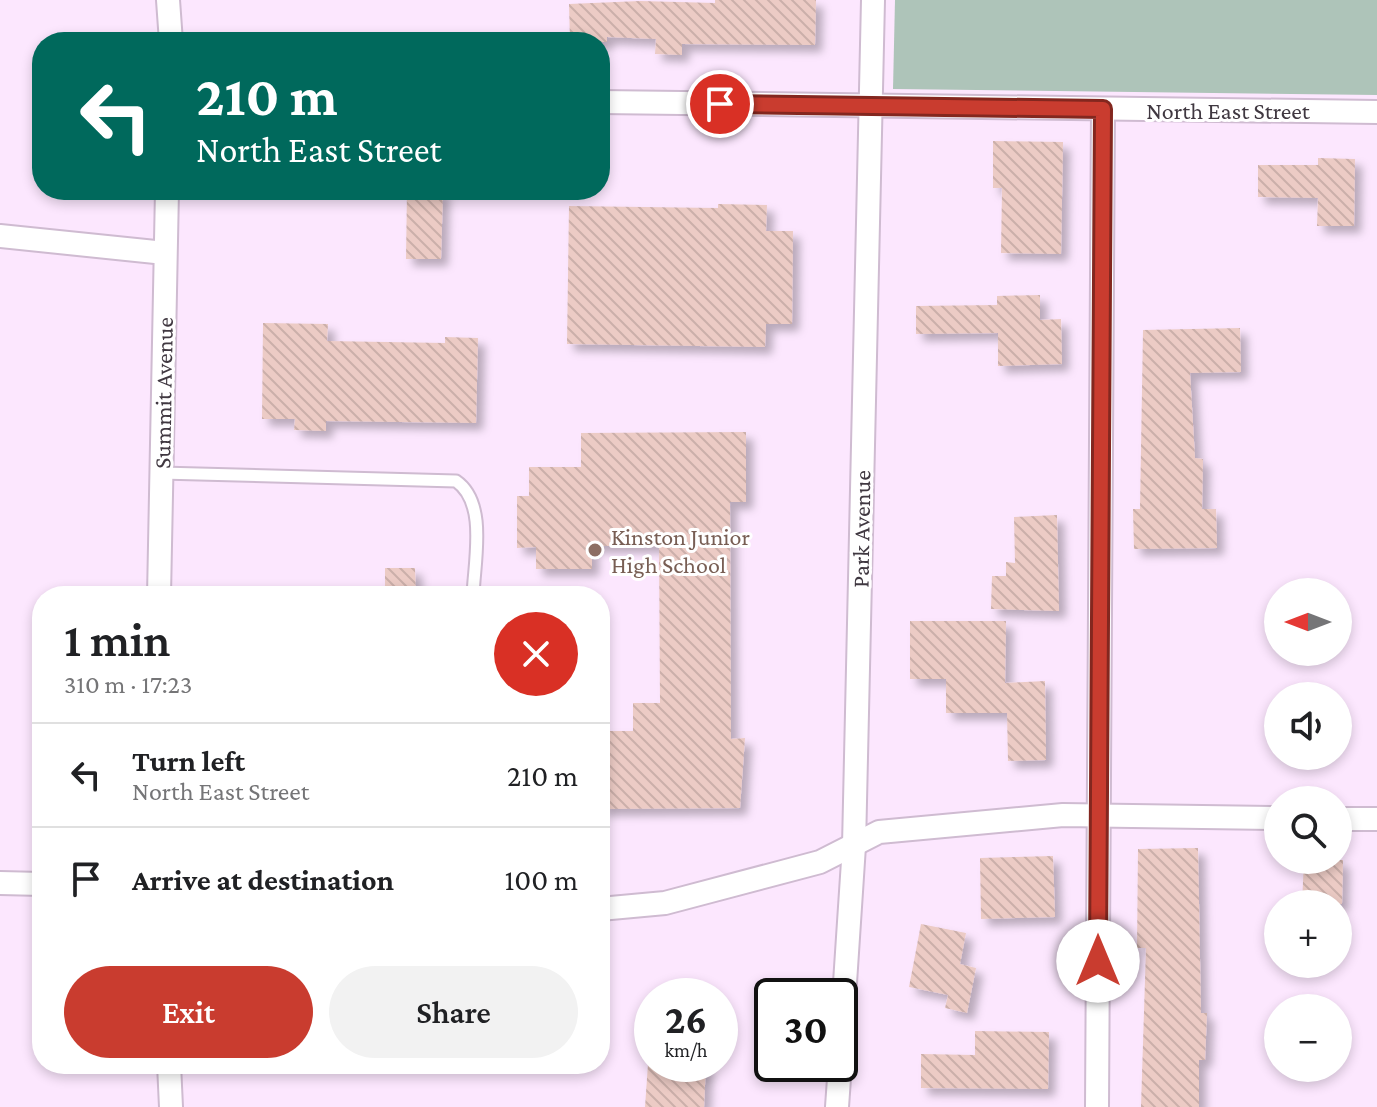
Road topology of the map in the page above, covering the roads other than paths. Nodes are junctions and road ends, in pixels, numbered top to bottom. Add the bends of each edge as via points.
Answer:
1 (168, 0) edge
2 (873, 0) edge
3 (170, 32) edge
4 (610, 102) edge
5 (870, 106) junction
6 (1103, 109) junction
7 (1377, 112) edge
8 (167, 200) edge
9 (0, 236) edge
10 (165, 253) junction
11 (161, 473) junction
12 (159, 586) edge
13 (473, 586) edge
14 (1099, 815) junction
15 (1264, 818) edge
16 (1352, 819) edge
17 (1377, 819) edge
18 (854, 846) junction
19 (0, 883) edge
20 (32, 884) edge
21 (610, 908) edge
22 (845, 978) edge
23 (169, 1074) edge
24 (839, 1082) edge
25 (171, 1107) edge
26 (837, 1107) edge
27 (1097, 1107) edge

1 - 3 street
2 - 5 street, Park Avenue
4 - 5 street, North East Street
5 - 6 street, North East Street
5 - 18 street, Park Avenue
6 - 7 street, North East Street
6 - 14 street
8 - 10 street, Summit Avenue
9 - 10 street
10 - 11 street, Summit Avenue
11 - 12 street, Summit Avenue
11 - 13 lane via 456,481 468,489 475,509
14 - 15 street
14 - 18 street via 879,832
14 - 27 street
16 - 17 street
18 - 21 street via 820,862 665,903
18 - 22 street, Park Avenue
19 - 20 street
23 - 25 street
24 - 26 street, Park Avenue

